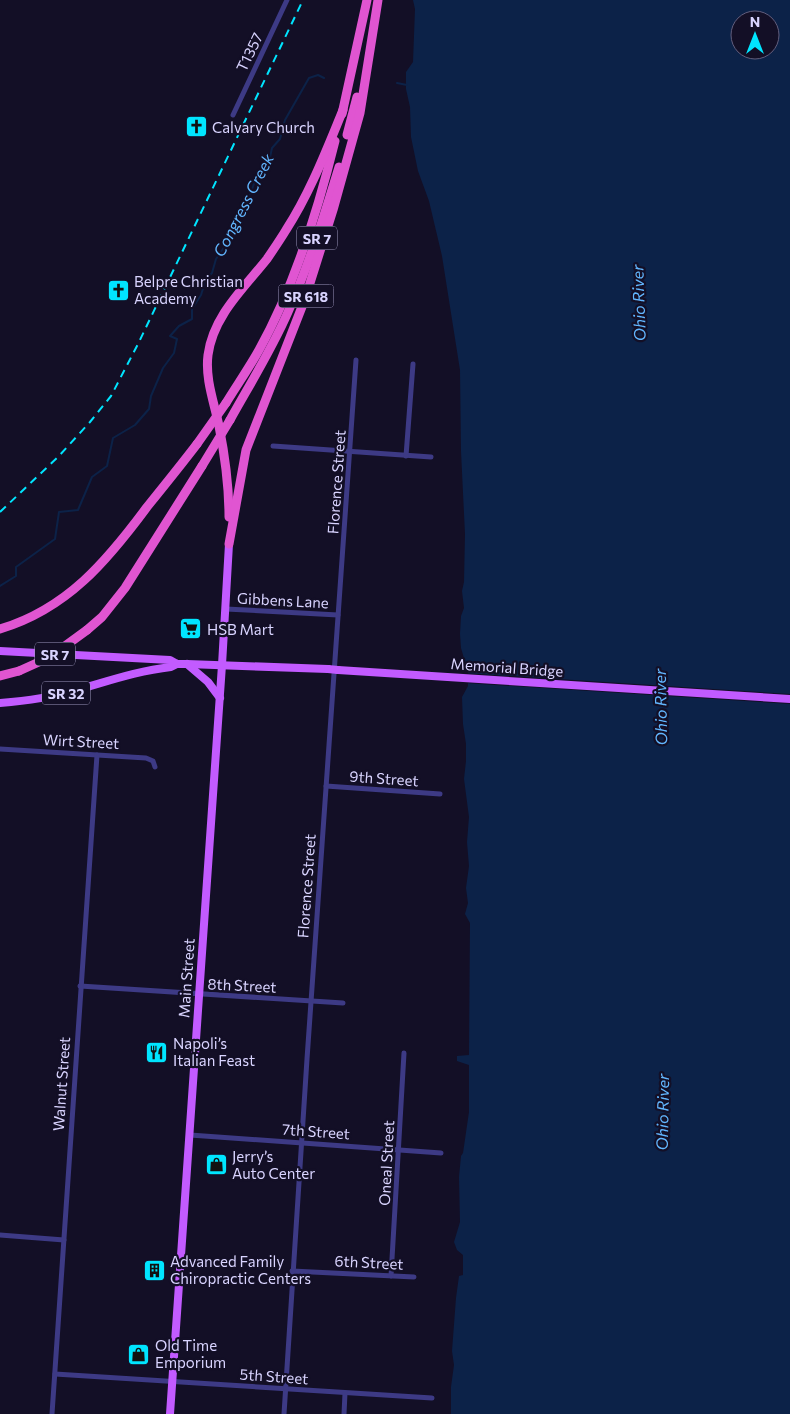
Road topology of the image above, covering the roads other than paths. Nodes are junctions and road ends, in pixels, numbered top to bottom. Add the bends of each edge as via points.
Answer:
1 (287, 0) edge
2 (367, 0) edge
3 (378, 0) edge
4 (371, 43) junction
5 (343, 110) junction
6 (232, 115) dead end
7 (356, 360) dead end
8 (413, 364) dead end
9 (272, 446) dead end
10 (350, 452) junction
11 (406, 456) junction
12 (431, 457) dead end
13 (229, 544) junction
14 (226, 609) junction
15 (338, 615) junction
16 (0, 629) edge
17 (0, 651) edge
18 (177, 664) junction
19 (187, 664) junction
20 (222, 665) junction
21 (0, 676) edge
22 (220, 698) junction
23 (790, 699) edge
24 (0, 703) edge
25 (0, 750) edge
26 (97, 755) junction
27 (155, 767) dead end
28 (326, 786) junction
29 (440, 794) dead end
30 (80, 986) junction
31 (199, 995) junction
32 (310, 1002) junction
33 (343, 1003) dead end
34 (404, 1053) dead end
35 (190, 1135) junction
36 (301, 1143) junction
37 (399, 1150) junction
38 (441, 1153) dead end
39 (0, 1236) edge
40 (64, 1240) junction
41 (292, 1271) junction
42 (391, 1276) junction
43 (414, 1277) dead end
44 (54, 1374) junction
45 (172, 1382) junction
46 (285, 1389) junction
47 (345, 1393) junction
48 (432, 1398) dead end
49 (52, 1414) edge
50 (170, 1414) edge
51 (284, 1414) edge
52 (344, 1414) edge

1 - 6 street, T1357
2 - 5 highway, SR 7
3 - 4 highway, SR 7
4 - 13 highway, SR 618 via 360,113 316,265 295,328 246,450
4 - 21 highway, SR 7, bridge via 342,154 296,294 271,348 230,420 125,588 102,616 50,657
5 - 13 highway via 296,214 224,313 210,342 207,372 224,454 229,497
5 - 16 highway, SR 7, bridge via 324,182 296,266 269,330 226,403 100,566 40,613
7 - 10 street, Florence Street
8 - 11 street
9 - 10 street
10 - 11 street
10 - 15 street, Florence Street
11 - 12 street
13 - 14 main road, Main Street
14 - 15 street, Gibbens Lane
14 - 20 main road, Main Street
15 - 28 street, Florence Street
17 - 18 main road, SR 32 via 170,660
18 - 19 main road, SR 32
18 - 24 main road, SR 32 via 123,675 45,698
19 - 20 main road, SR 32
19 - 22 main road via 208,682
20 - 22 main road, Main Street
20 - 23 main road, Memorial Bridge, bridge
22 - 31 main road, Main Street
25 - 26 street, Wirt Street
26 - 27 street, Wirt Street via 146,758 153,761
26 - 30 street, Walnut Street
28 - 29 street, 9th Street
28 - 32 street, Florence Street
30 - 31 street, 8th Street
30 - 40 street, Walnut Street
31 - 32 street, 8th Street
31 - 35 main road, Main Street
32 - 33 street, 8th Street
32 - 36 street, Florence Street
34 - 37 street, Oneal Street
35 - 36 street, 7th Street
35 - 45 main road, Main Street
36 - 37 street, 7th Street
36 - 41 street, Florence Street
37 - 38 street, 7th Street
37 - 42 street, Oneal Street
39 - 40 street
40 - 44 street, Walnut Street
41 - 42 street, 6th Street
41 - 46 street, Florence Street
42 - 43 street, 6th Street
44 - 45 street, 5th Street
44 - 49 street, Walnut Street
45 - 46 street, 5th Street
45 - 50 main road, Main Street
46 - 47 street, 5th Street
46 - 51 street, Florence Street
47 - 48 street, 5th Street
47 - 52 street

